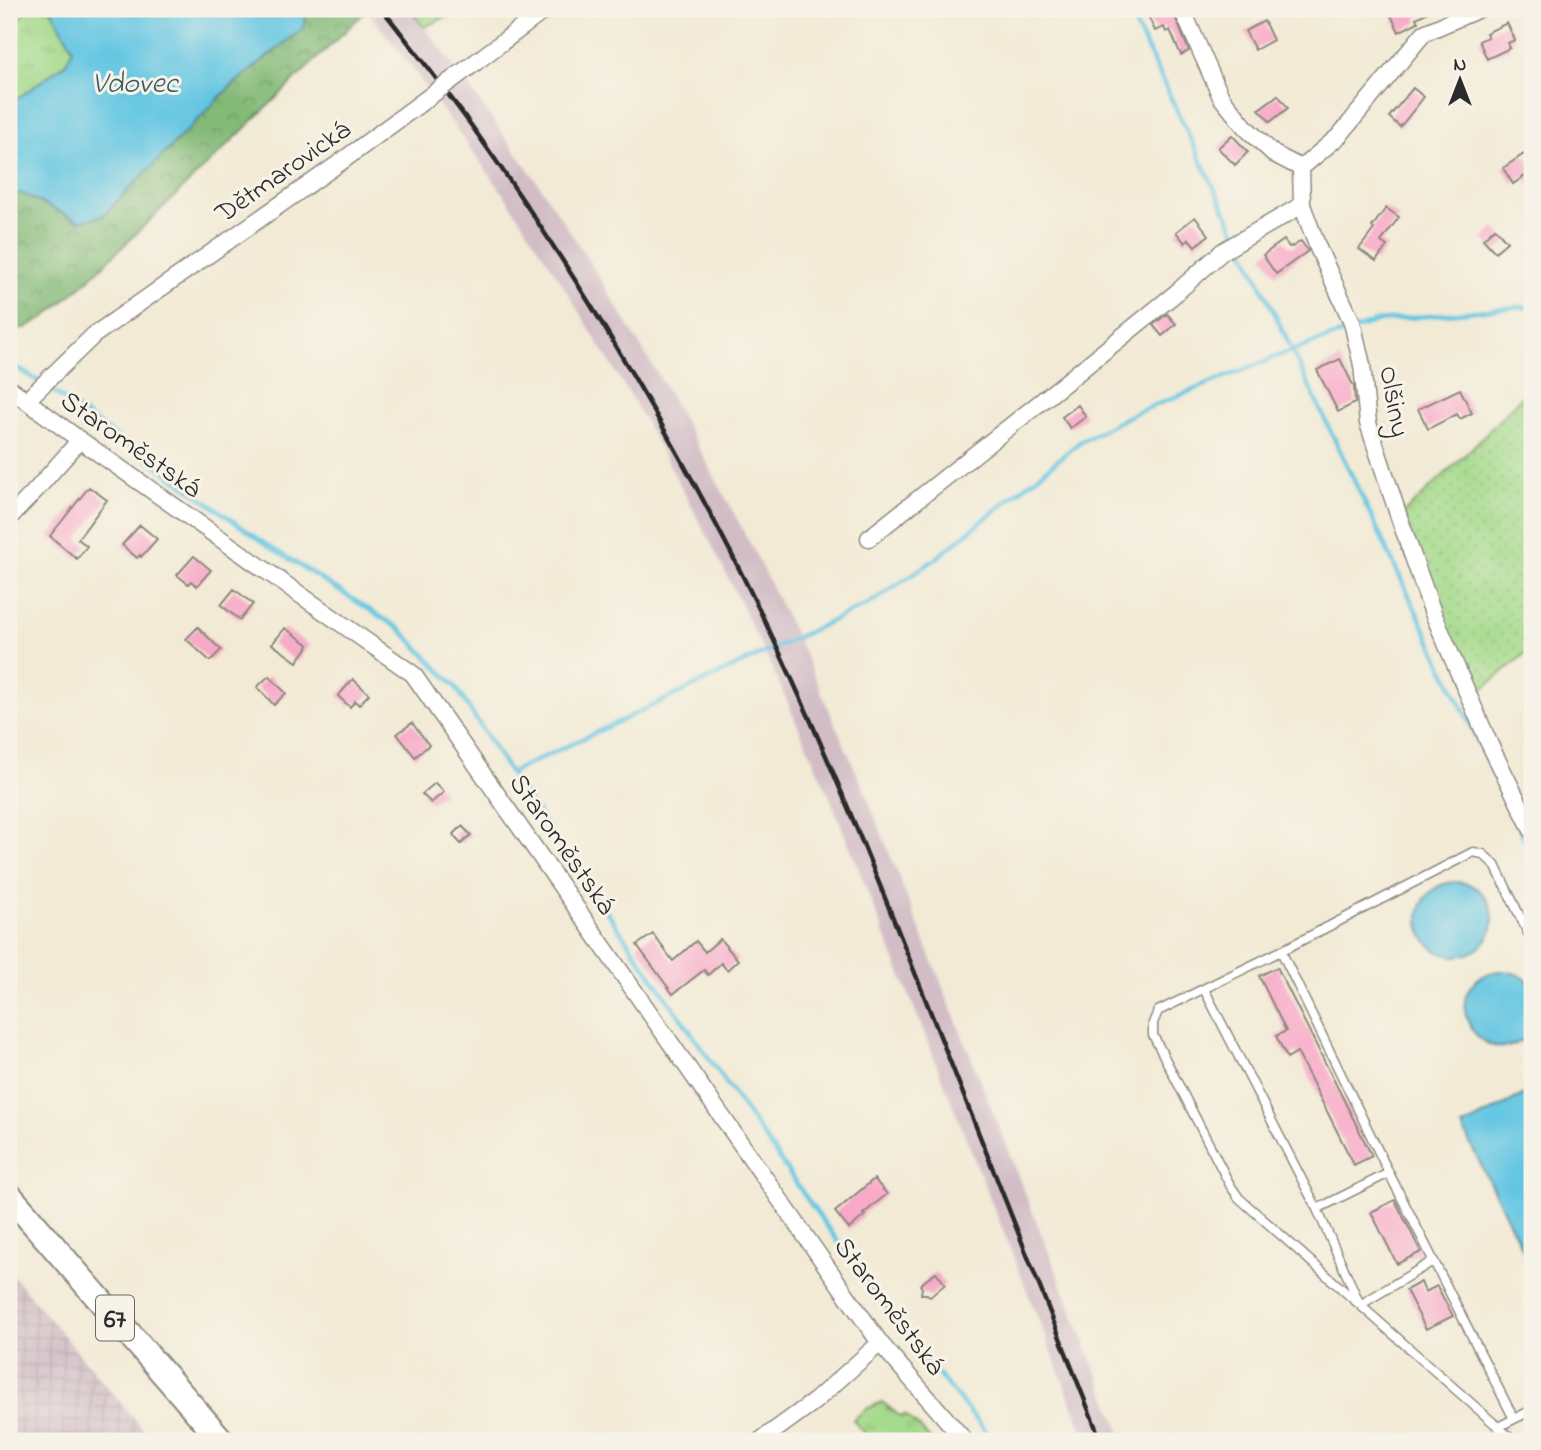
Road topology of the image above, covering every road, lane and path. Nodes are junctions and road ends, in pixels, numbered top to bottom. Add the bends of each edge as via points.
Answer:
1 (546, 9) edge
2 (1182, 9) edge
3 (1479, 9) edge
4 (1301, 168) junction
5 (1302, 205) junction
6 (9, 388) edge
7 (32, 395) junction
8 (80, 440) junction
9 (9, 518) edge
10 (869, 538) dead end
11 (1532, 830) edge
12 (1532, 941) edge
13 (1281, 951) junction
14 (1204, 989) junction
15 (1389, 1174) junction
16 (9, 1195) edge
17 (1317, 1209) junction
18 (1433, 1261) junction
19 (1360, 1305) junction
20 (880, 1343) junction
21 (1532, 1410) edge
22 (1514, 1419) junction
23 (1498, 1427) junction
24 (222, 1441) edge
25 (760, 1441) edge
26 (965, 1441) edge
27 (1514, 1441) edge

1 - 7 street, Dětmarovická, bridge via 318,178 93,335
2 - 4 street via 1220,97 1274,155
3 - 4 street via 1424,33 1339,136
4 - 5 street, Olšiny
5 - 10 street via 1223,251
5 - 11 street, Olšiny via 1354,328 1363,365 1368,423 1433,613
6 - 7 street, Staroměstská
7 - 8 street, Staroměstská
8 - 9 street
8 - 20 street, Staroměstská via 413,674
12 - 13 lane via 1495,865 1473,852
13 - 14 lane
13 - 15 lane
14 - 17 lane
14 - 19 lane via 1158,1012 1153,1035 1239,1198
15 - 17 lane
15 - 18 lane
16 - 24 main road, 67
17 - 19 lane
18 - 19 lane
18 - 22 lane
19 - 23 lane
20 - 25 street via 816,1401
20 - 26 street, Staroměstská
21 - 22 lane
22 - 23 lane
23 - 27 lane

